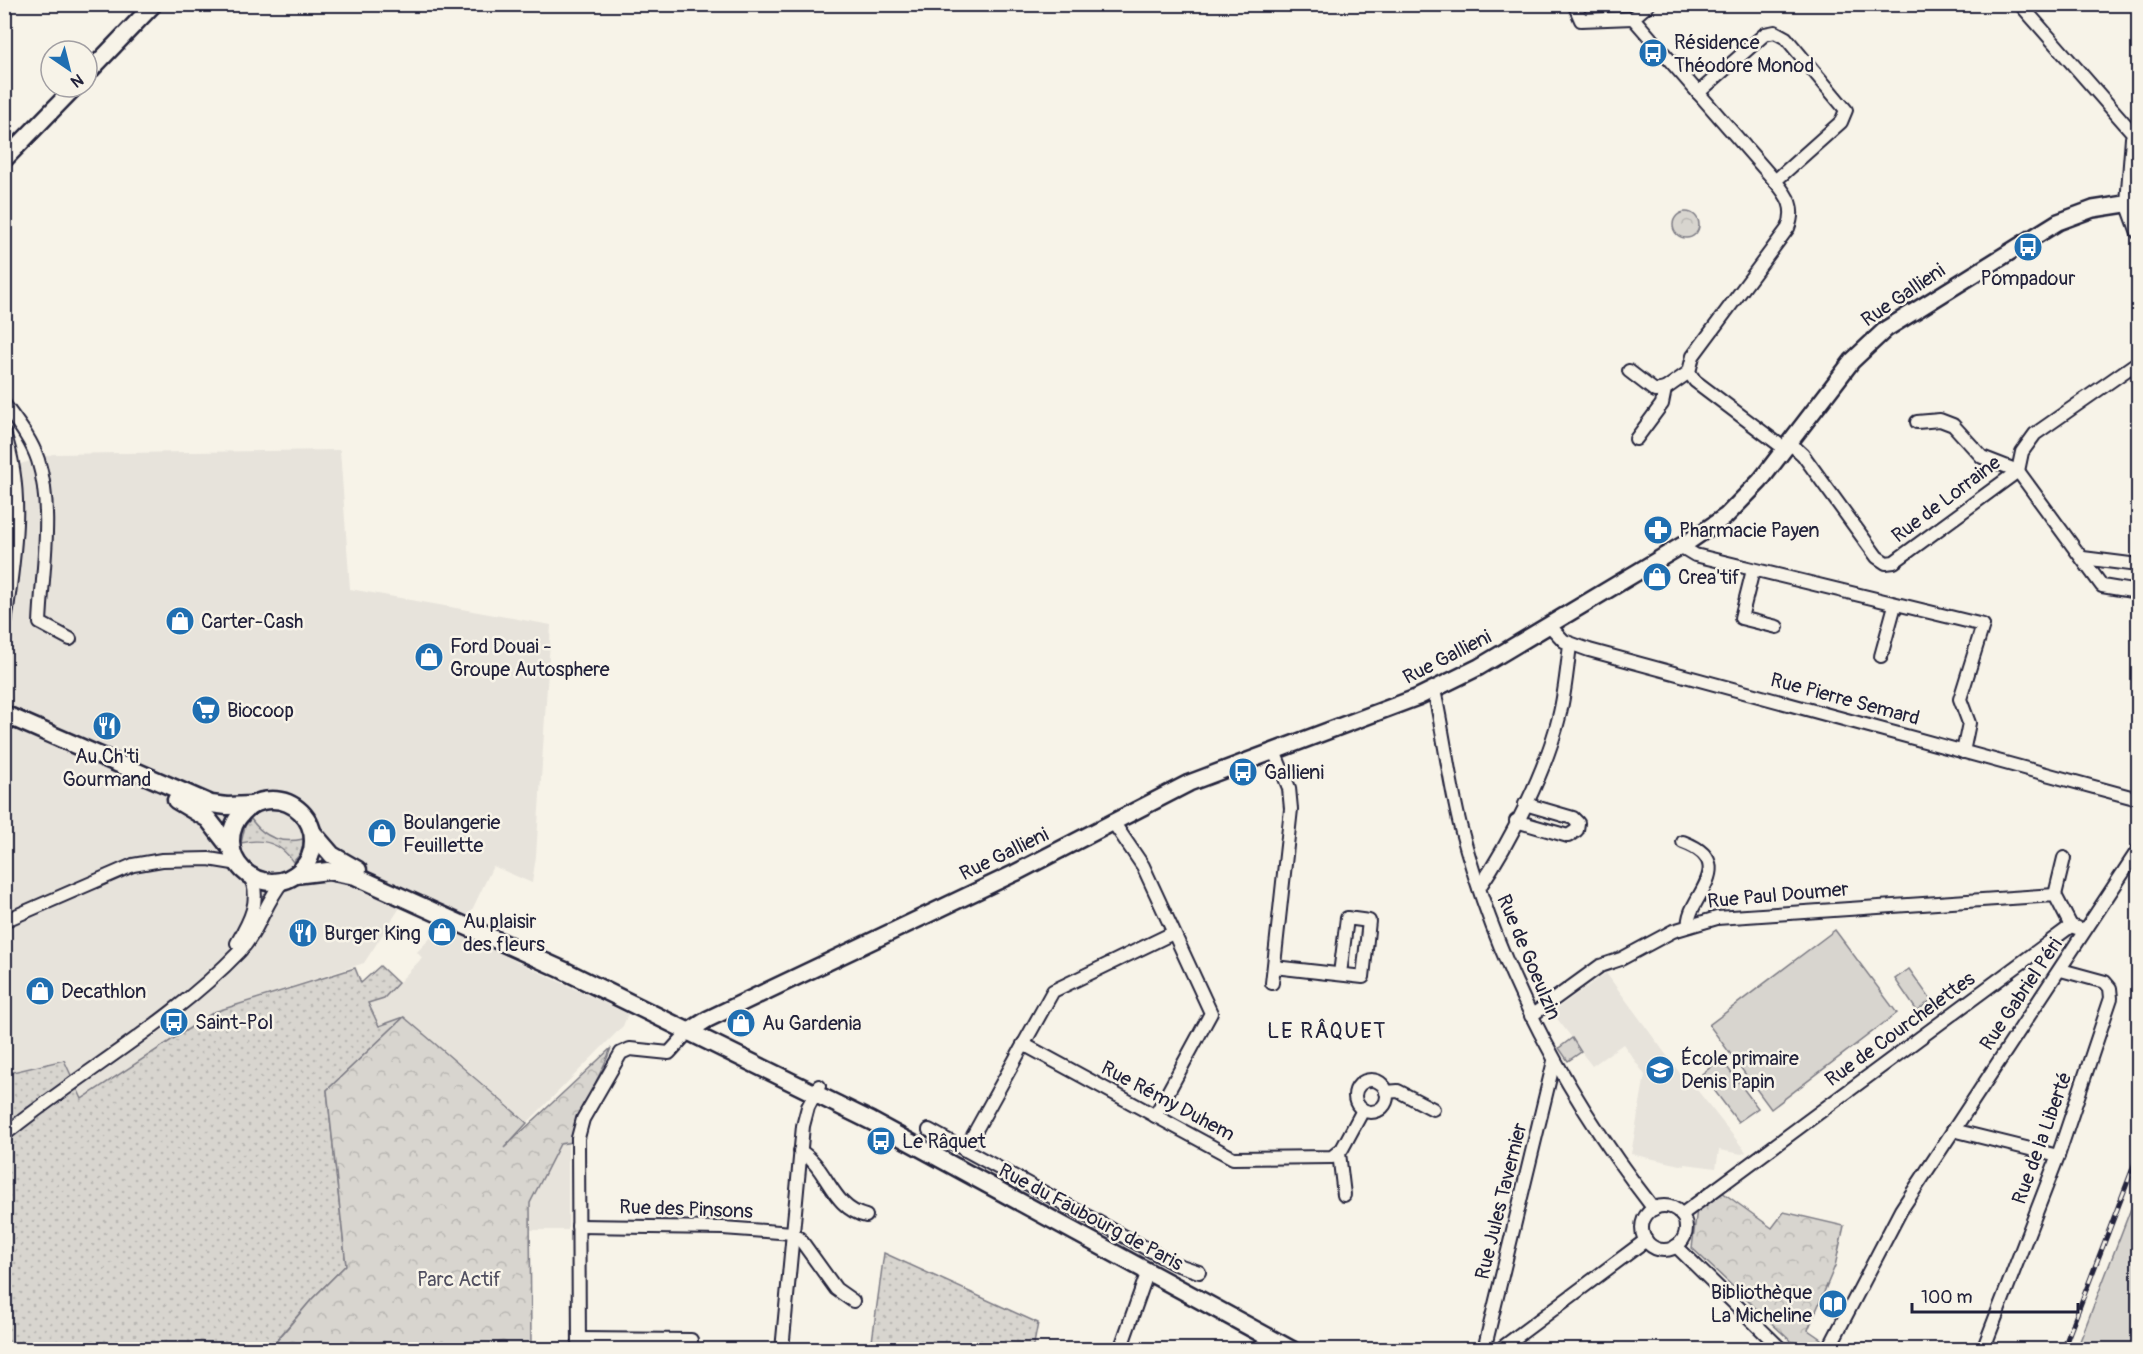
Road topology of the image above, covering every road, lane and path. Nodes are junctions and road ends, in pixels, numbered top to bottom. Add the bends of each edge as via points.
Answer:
1 (154, 4) edge
2 (1574, 4) edge
3 (1649, 4) edge
4 (2020, 4) edge
5 (1633, 18) junction
6 (99, 61) edge
7 (1698, 93) junction
8 (63, 99) edge
9 (2136, 130) edge
10 (4, 160) edge
11 (1775, 181) junction
12 (2133, 203) edge
13 (2139, 233) edge
14 (2139, 362) edge
15 (1629, 371) dead end
16 (1689, 372) junction
17 (1665, 389) junction
18 (4, 404) edge
19 (1917, 422) dead end
20 (4, 433) edge
21 (1636, 439) dead end
22 (1787, 446) junction
23 (2018, 471) junction
24 (1680, 546) junction
25 (2083, 558) junction
26 (2139, 565) edge
27 (1753, 570) junction
28 (2139, 592) edge
29 (1895, 605) junction
30 (1549, 625) junction
31 (1777, 627) dead end
32 (4, 632) edge
33 (70, 639) dead end
34 (1570, 645) junction
35 (1881, 656) dead end
36 (1434, 690) junction
37 (4, 714) edge
38 (16, 727) edge
39 (1274, 751) junction
40 (1963, 752) junction
41 (2139, 799) edge
42 (1525, 804) junction
43 (252, 805) junction
44 (1113, 822) junction
45 (1516, 822) junction
46 (313, 833) junction
47 (1683, 842) dead end
48 (2139, 850) edge
49 (2064, 858) dead end
50 (240, 863) junction
51 (289, 878) junction
52 (1479, 888) junction
53 (2055, 895) junction
54 (4, 921) edge
55 (1689, 926) junction
56 (2071, 926) junction
57 (2086, 930) junction
58 (1173, 933) junction
59 (1274, 967) junction
60 (221, 968) junction
61 (2061, 970) junction
62 (1340, 974) junction
63 (1272, 983) dead end
64 (1531, 1016) junction
65 (694, 1026) junction
66 (1023, 1044) junction
67 (1554, 1061) junction
68 (817, 1090) junction
69 (1386, 1092) junction
70 (1433, 1109) dead end
71 (1363, 1110) junction
72 (1155, 1116) junction
73 (929, 1130) dead end
74 (1953, 1130) junction
75 (4, 1135) edge
76 (965, 1150) junction
77 (800, 1151) junction
78 (1339, 1153) junction
79 (2058, 1156) junction
80 (1344, 1195) dead end
81 (1654, 1209) junction
82 (1681, 1215) junction
83 (866, 1216) dead end
84 (578, 1226) junction
85 (793, 1233) junction
86 (1646, 1240) junction
87 (1676, 1246) junction
88 (1148, 1271) junction
89 (1199, 1272) dead end
90 (853, 1301) dead end
91 (579, 1344) edge
92 (691, 1350) edge
93 (783, 1350) edge
94 (1120, 1350) edge
95 (1292, 1350) edge
96 (1484, 1350) edge
97 (1498, 1350) edge
98 (1782, 1350) edge
99 (1828, 1350) edge
100 (1983, 1350) edge

1 - 6 street
2 - 5 street via 1581,20
3 - 5 street
4 - 9 street
5 - 7 street
7 - 11 street
7 - 11 street via 1765,34 1775,32 1786,38 1846,110 1841,122
8 - 10 street
9 - 12 street
11 - 16 street via 1792,209 1788,228 1693,356
12 - 13 street
12 - 22 street, Rue Gallieni via 2084,211 2049,227 1886,329 1852,361
14 - 23 street, Rue de Lorraine via 2035,434 2022,452
15 - 17 street via 1655,391
16 - 17 street
16 - 22 street via 1695,381
17 - 21 street via 1662,404
18 - 33 street via 30,443 44,491 40,623
19 - 23 street via 1940,420 1953,425 1982,457
20 - 32 street via 17,496
22 - 23 street, Rue de Lorraine via 1803,455 1877,557 1886,563 1894,562
22 - 24 street, Rue Gallieni via 1735,508
23 - 25 street
24 - 27 street via 1695,555
24 - 30 street, Rue Gallieni
25 - 26 street
25 - 28 street via 2102,586
27 - 29 street
27 - 31 street via 1741,618
29 - 35 street
29 - 40 street via 1983,625 1960,699 1969,723
30 - 34 street, Rue Pierre Semard
30 - 36 street, Rue Gallieni
34 - 40 street, Rue Pierre Semard
34 - 42 street via 1557,725
36 - 39 street, Rue Gallieni
36 - 52 street, Rue de Goeulzin via 1455,805
37 - 38 main road
38 - 43 main road via 211,804
38 - 50 main road via 188,806 213,824
39 - 44 street, Rue Gallieni via 1188,783
39 - 59 street via 1289,788 1291,809
40 - 41 street, Rue Pierre Semard
42 - 45 street
42 - 45 street via 1573,818 1578,823 1577,830 1568,836
43 - 46 main road via 272,800 289,803 305,815
43 - 50 main road via 235,824
44 - 58 street via 1143,866
44 - 65 street, Rue Gallieni
45 - 52 street
46 - 51 main road via 310,857
46 - 65 main road via 326,850 349,866 542,949
47 - 55 street via 1700,851 1708,868 1705,888 1688,917
48 - 57 street, Rue Gabriel Péri
49 - 53 street
50 - 51 main road via 268,882
50 - 54 street via 209,859 133,865
50 - 60 street via 255,889 254,906
51 - 60 street via 267,902 246,943
51 - 65 main road, Rue du Faubourg de Paris via 328,871 355,876 649,1011
52 - 64 street, Rue de Goeulzin
53 - 55 street, Rue Paul Doumer via 1727,917
53 - 56 street
55 - 64 street, Rue Paul Doumer via 1665,934 1622,960 1600,966
56 - 57 street
56 - 82 street, Rue de Courchelettes
57 - 61 street, Rue Gabriel Péri
58 - 66 street via 1055,989
58 - 72 street via 1210,1015
59 - 62 street
59 - 63 street
60 - 75 street via 181,1004
61 - 74 street, Rue Gabriel Péri
61 - 79 street, Rue de la Liberté via 2105,982 2112,994
62 - 62 street via 1363,977 1369,921 1347,918
64 - 67 street, Rue de Goeulzin
65 - 68 main road, Rue du Faubourg de Paris
65 - 84 street via 669,1053 630,1049 621,1053 585,1115 579,1133
66 - 72 street, Rue Rémy Duhem
66 - 76 street
67 - 81 street, Rue de Goeulzin via 1602,1139
67 - 96 street, Rue Jules Tavernier
68 - 77 street via 805,1116
68 - 88 main road, Rue du Faubourg de Paris
69 - 70 street via 1398,1090
69 - 71 street via 1381,1108
69 - 71 street via 1376,1080 1361,1083 1355,1097
71 - 78 street
72 - 78 street, Rue Rémy Duhem via 1239,1159 1328,1158
73 - 76 street, Rue du Faubourg de Paris
74 - 79 street
74 - 99 street, Rue Gabriel Péri via 1889,1230
76 - 89 street, Rue du Faubourg de Paris via 1175,1264
77 - 83 street via 845,1206
77 - 85 street
78 - 80 street
79 - 100 street, Rue de la Liberté
81 - 82 street via 1669,1207
81 - 86 street via 1643,1222
82 - 87 street via 1686,1231
84 - 85 street, Rue des Pinsons
84 - 91 street
85 - 90 street via 836,1289
85 - 93 street
86 - 87 street via 1660,1250
86 - 97 street
87 - 98 street
88 - 94 street
88 - 95 main road, Rue du Faubourg de Paris
91 - 92 street via 691,1340

